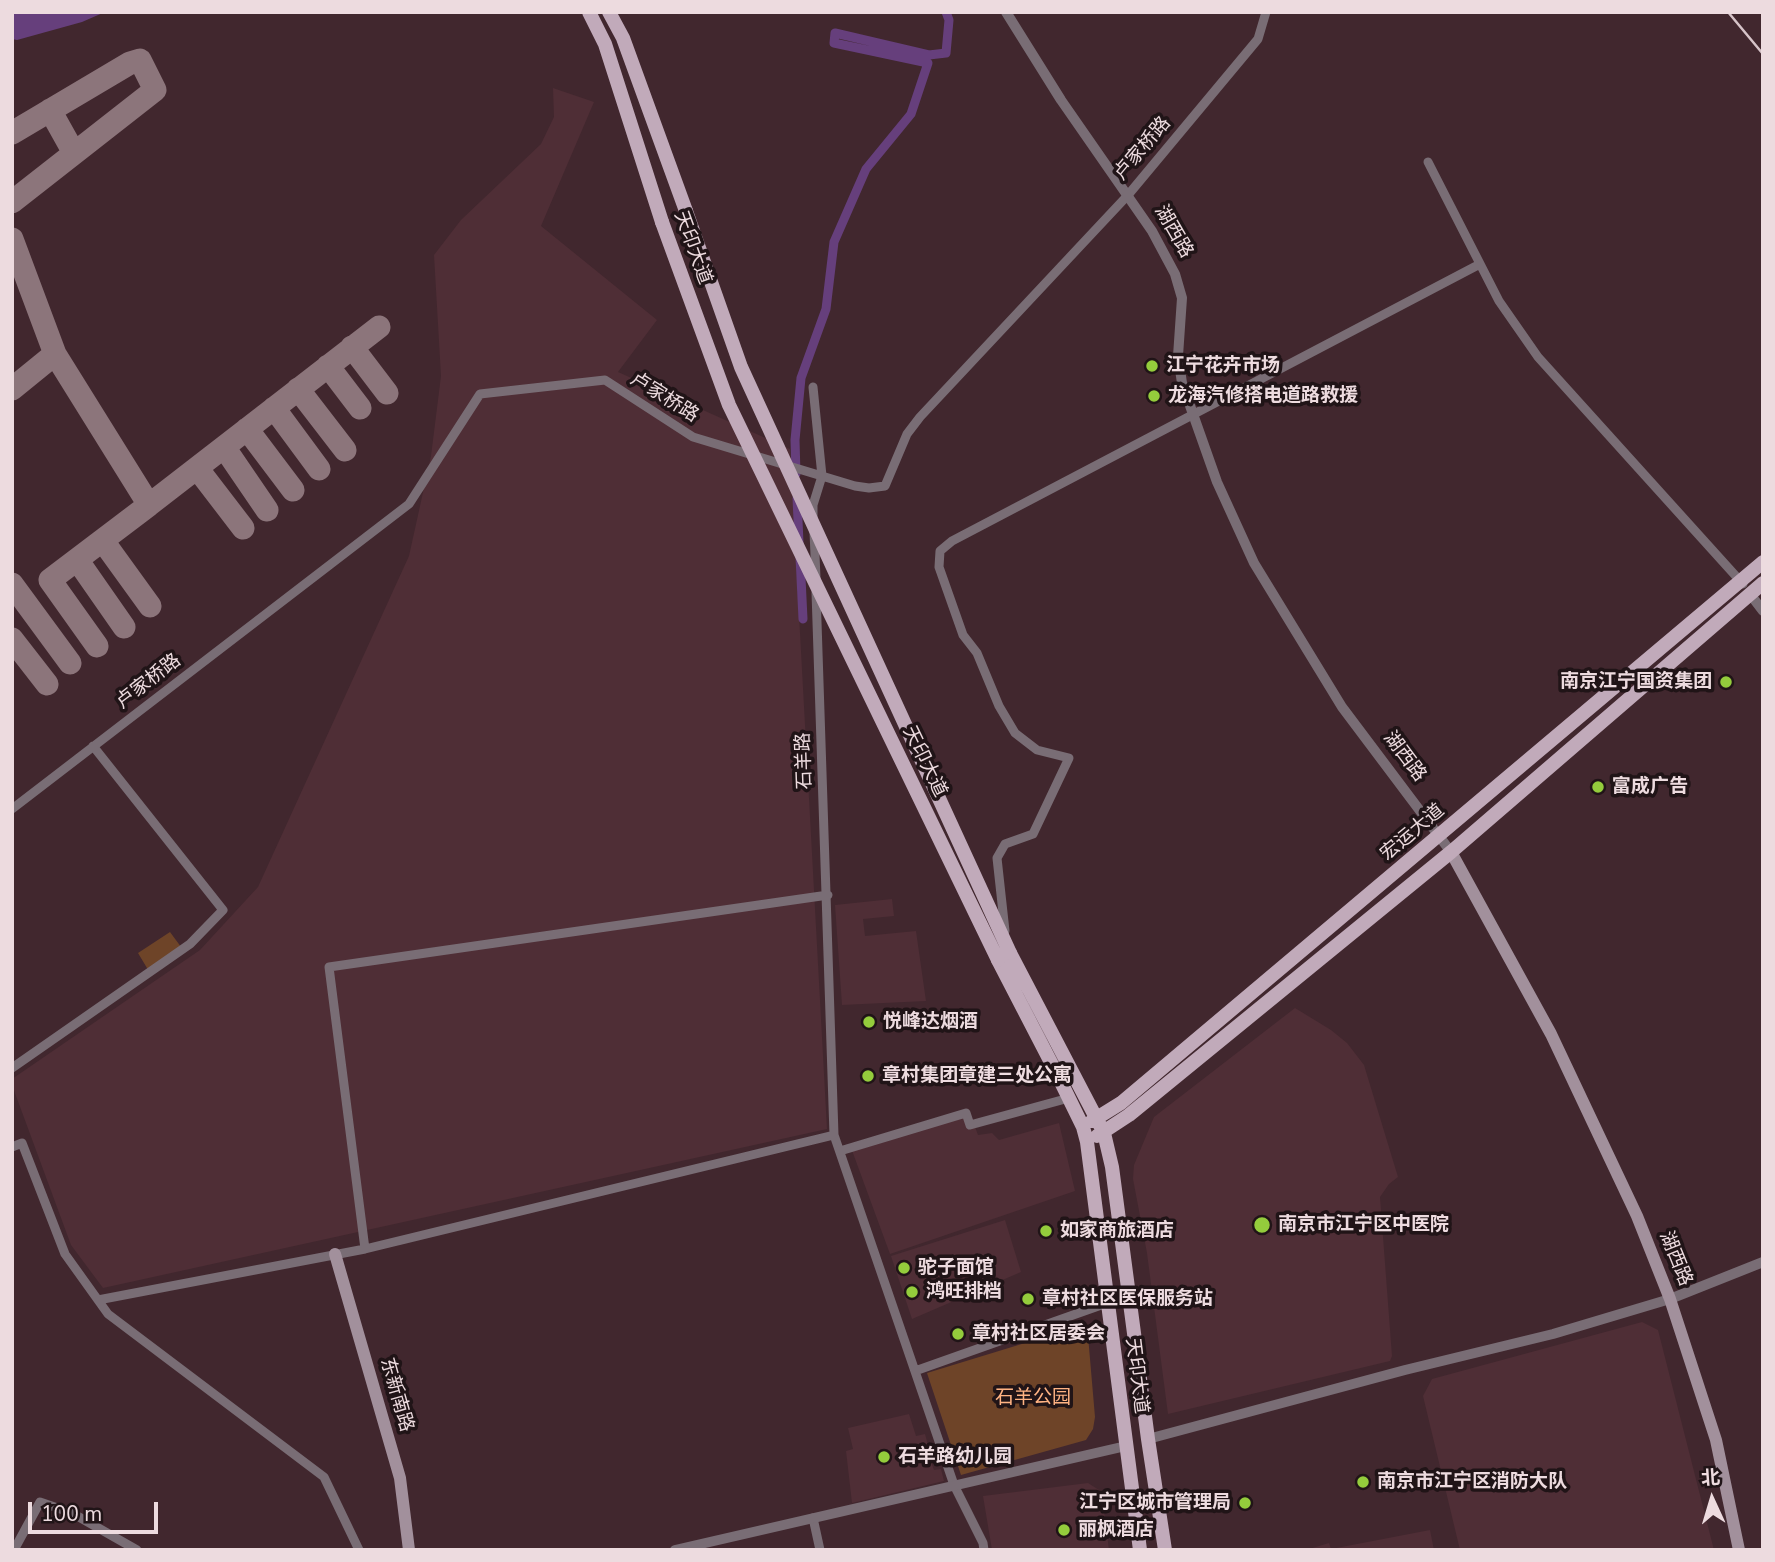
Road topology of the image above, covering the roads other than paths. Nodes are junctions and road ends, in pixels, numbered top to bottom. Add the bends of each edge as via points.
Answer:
1 (589, 12) edge
2 (610, 12) edge
3 (1006, 12) edge
4 (1266, 12) edge
5 (1428, 162) dead end
6 (1128, 195) junction
7 (1480, 264) junction
8 (813, 387) dead end
9 (1192, 417) junction
10 (822, 476) junction
11 (1763, 562) edge
12 (1740, 582) junction
13 (1763, 583) edge
14 (1750, 594) junction
15 (1763, 611) edge
16 (93, 747) junction
17 (12, 809) edge
18 (1439, 836) junction
19 (1451, 852) junction
20 (828, 895) junction
21 (1004, 957) junction
22 (12, 1068) edge
23 (1069, 1098) junction
24 (1098, 1118) junction
25 (1083, 1127) junction
26 (1104, 1133) junction
27 (834, 1135) junction
28 (1087, 1142) junction
29 (12, 1147) edge
30 (840, 1151) junction
31 (365, 1249) junction
32 (335, 1254) junction
33 (1763, 1262) edge
34 (1670, 1299) junction
35 (98, 1300) junction
36 (1107, 1303) junction
37 (915, 1371) junction
38 (1148, 1439) junction
39 (1126, 1446) junction
40 (954, 1485) junction
41 (813, 1518) junction
42 (14, 1550) edge
43 (137, 1550) edge
44 (359, 1550) edge
45 (409, 1550) edge
46 (675, 1550) edge
47 (820, 1550) edge
48 (984, 1550) edge
49 (1140, 1550) edge
50 (1165, 1550) edge
51 (1739, 1550) edge

1 - 21 main road, 天印大道, bridge via 605,44 662,222 729,405
2 - 21 main road, 天印大道, bridge via 741,367
3 - 6 street, 湖西路
4 - 6 street, 卢家桥路 via 1258,39
5 - 7 street
6 - 9 street, 湖西路 via 1175,274 1182,298 1178,356
6 - 10 street, 卢家桥路 via 920,417 907,434 885,486 855,486
7 - 9 street
7 - 12 street via 1499,302 1538,357
8 - 10 street, 石羊路
9 - 18 street, 湖西路 via 1261,574 1342,707
9 - 21 street via 940,551 939,567 963,635 977,653 1015,733 1037,750 1069,758 1033,834 1005,844 997,858
10 - 16 street, 卢家桥路 via 693,437 605,380 480,394 409,504
10 - 20 street, 石羊路 via 813,505
11 - 12 main road, 宏运大道
12 - 14 street
12 - 18 main road, 宏运大道
13 - 14 main road, 宏运大道
14 - 15 street
14 - 19 main road, 宏运大道
16 - 17 street, 卢家桥路
16 - 22 street via 223,910 190,944
18 - 19 street, 湖西路
18 - 24 main road, 宏运大道
19 - 26 main road, 宏运大道
19 - 34 main road, 湖西路 via 1551,1034 1637,1216
20 - 27 street, 石羊路
20 - 31 street via 329,967
21 - 23 main road, 天印大道
21 - 24 main road, 天印大道
23 - 25 main road, 天印大道
23 - 30 street via 970,1125 966,1113
24 - 25 main road, 宏运大道
24 - 26 main road, 天印大道
25 - 28 main road, 天印大道
26 - 28 main road, 宏运大道
26 - 38 main road, 天印大道
27 - 30 street, 石羊路
27 - 31 street
28 - 36 main road, 天印大道
29 - 35 street via 22,1143 65,1254
30 - 37 street, 石羊路
31 - 32 street
32 - 35 street
32 - 45 main road, 东新南路 via 400,1478
33 - 34 street
34 - 38 street
34 - 51 main road, 湖西路 via 1716,1440
35 - 44 street via 108,1314 324,1477
36 - 37 street
36 - 39 main road, 天印大道
37 - 40 street, 石羊路
38 - 50 main road, 天印大道
39 - 40 street
39 - 49 main road, 天印大道
40 - 41 street
40 - 48 street, 石羊路
41 - 46 street
41 - 47 street
42 - 43 street via 40,1502 72,1513

